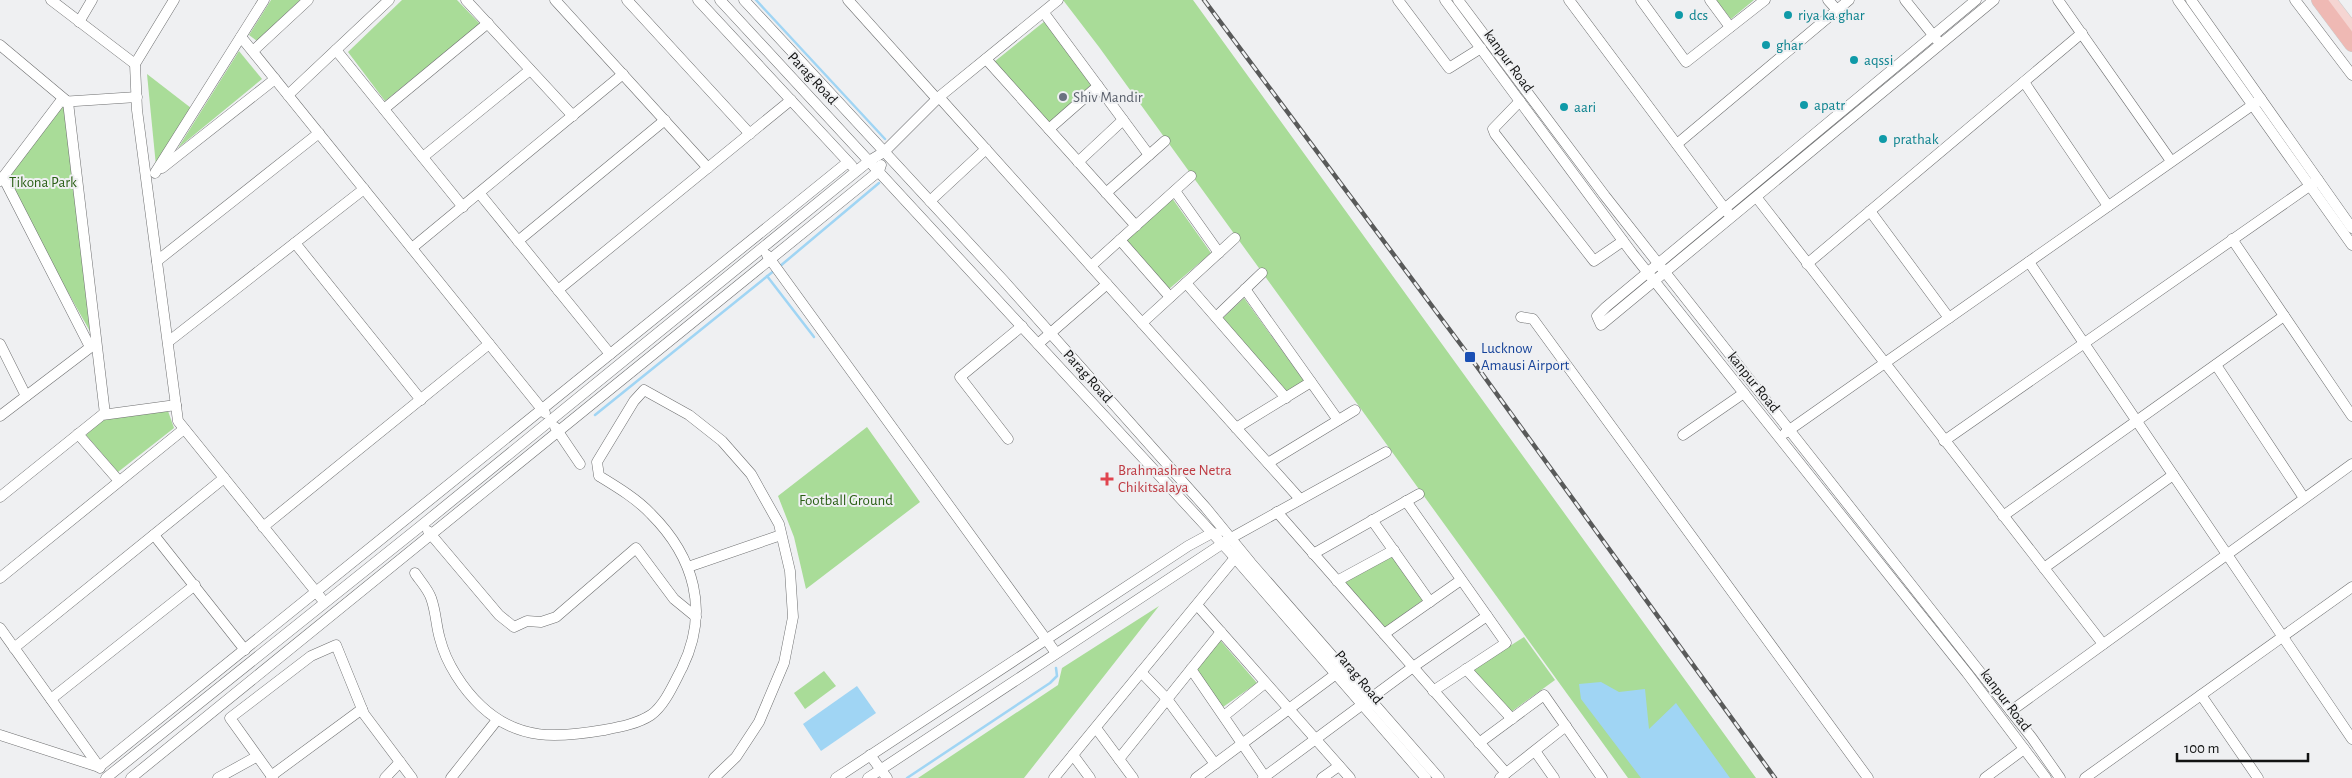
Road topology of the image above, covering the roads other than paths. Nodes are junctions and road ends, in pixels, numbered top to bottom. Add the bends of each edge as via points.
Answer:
1 (51, 0) edge
2 (92, 0) edge
3 (174, 0) edge
4 (264, 0) edge
5 (308, 0) edge
6 (389, 0) edge
7 (466, 0) edge
8 (555, 0) edge
9 (627, 0) edge
10 (698, 0) edge
11 (720, 0) edge
12 (744, 0) edge
13 (848, 0) edge
14 (1058, 0) edge
15 (1398, 0) edge
16 (1446, 0) edge
17 (1458, 0) edge
18 (1569, 0) edge
19 (1641, 0) edge
20 (1710, 0) edge
21 (1765, 0) edge
22 (1828, 0) edge
23 (1849, 0) edge
24 (1905, 0) edge
25 (1976, 0) edge
26 (1994, 0) edge
27 (2058, 0) edge
28 (2178, 0) edge
29 (2191, 0) edge
30 (2295, 0) edge
31 (2319, 0) edge
32 (2330, 0) edge
33 (2339, 0) edge
34 (1837, 10) junction
35 (1044, 13) junction
36 (2352, 18) edge
37 (79, 22) junction
38 (488, 24) junction
39 (1730, 28) junction
40 (2352, 30) edge
41 (2082, 33) junction
42 (241, 36) junction
43 (1934, 36) junction
44 (2352, 44) edge
45 (1941, 45) junction
46 (1, 47) edge
47 (1481, 48) junction
48 (336, 50) junction
49 (253, 51) junction
50 (986, 59) junction
51 (135, 64) junction
52 (530, 70) junction
53 (623, 74) junction
54 (2352, 75) edge
55 (275, 78) junction
56 (2024, 82) junction
57 (1098, 86) junction
58 (288, 95) junction
59 (137, 97) junction
60 (938, 98) junction
61 (791, 100) junction
62 (1520, 101) junction
63 (68, 102) junction
64 (2256, 102) junction
65 (384, 109) junction
66 (573, 116) junction
67 (665, 120) junction
68 (1123, 120) junction
69 (1049, 129) junction
70 (319, 133) junction
71 (750, 134) junction
72 (1165, 141) dead end
73 (1677, 144) junction
74 (986, 149) junction
75 (884, 152) junction
76 (1149, 155) junction
77 (423, 157) junction
78 (870, 161) junction
79 (2172, 161) junction
80 (848, 162) junction
81 (1078, 162) junction
82 (708, 168) junction
83 (857, 171) junction
84 (879, 171) junction
85 (150, 175) junction
86 (1191, 176) dead end
87 (1, 179) edge
88 (2314, 182) junction
89 (364, 189) junction
90 (1175, 191) junction
91 (1106, 193) junction
92 (480, 194) junction
93 (1756, 198) junction
94 (930, 202) junction
95 (2108, 206) junction
96 (464, 207) junction
97 (1725, 209) junction
98 (1870, 211) junction
99 (1732, 218) junction
100 (1136, 226) junction
101 (2352, 228) edge
102 (1235, 238) dead end
103 (2232, 239) junction
104 (1120, 240) junction
105 (518, 241) junction
106 (1623, 241) junction
107 (295, 243) junction
108 (2352, 245) edge
109 (412, 248) junction
110 (762, 249) junction
111 (1219, 253) junction
112 (770, 260) junction
113 (157, 261) junction
114 (2029, 262) junction
115 (1659, 264) junction
116 (1807, 264) junction
117 (1091, 266) junction
118 (1262, 273) dead end
119 (1648, 273) junction
120 (1666, 273) junction
121 (1655, 282) junction
122 (1186, 283) junction
123 (1107, 284) junction
124 (558, 290) junction
125 (1245, 290) junction
126 (1170, 297) junction
127 (2284, 316) junction
128 (1216, 317) junction
129 (1521, 317) dead end
130 (1949, 318) junction
131 (1142, 323) junction
132 (1022, 326) junction
133 (1050, 334) junction
134 (168, 342) junction
135 (2083, 342) junction
136 (0, 344) edge
137 (94, 344) junction
138 (489, 344) junction
139 (1038, 344) junction
140 (610, 354) junction
141 (1884, 363) junction
142 (2216, 365) junction
143 (1311, 382) junction
144 (1744, 393) junction
145 (26, 396) junction
146 (1286, 398) junction
147 (421, 400) junction
148 (176, 405) junction
149 (542, 409) junction
150 (1355, 410) dead end
151 (105, 414) junction
152 (0, 416) edge
153 (2352, 416) edge
154 (1338, 420) junction
155 (551, 421) junction
156 (2137, 421) junction
157 (1236, 428) junction
158 (184, 429) junction
159 (1790, 429) junction
160 (558, 432) junction
161 (78, 434) junction
162 (1684, 435) dead end
163 (1779, 437) junction
164 (1008, 438) dead end
165 (1944, 441) junction
166 (1386, 452) dead end
167 (580, 464) dead end
168 (1268, 464) junction
169 (2352, 464) edge
170 (2174, 475) junction
171 (224, 478) junction
172 (119, 482) junction
173 (1419, 494) dead end
174 (0, 497) edge
175 (2304, 498) junction
176 (1300, 499) junction
177 (1406, 501) junction
178 (1276, 512) junction
179 (2003, 516) junction
180 (1372, 520) junction
181 (422, 525) junction
182 (263, 527) junction
183 (1212, 533) junction
184 (782, 534) junction
185 (154, 535) junction
186 (432, 535) junction
187 (1226, 540) junction
188 (1394, 550) junction
189 (1238, 554) junction
190 (1313, 554) junction
191 (2228, 554) junction
192 (688, 567) junction
193 (2044, 568) junction
194 (415, 573) dead end
195 (0, 578) edge
196 (1461, 580) junction
197 (1337, 581) junction
198 (195, 585) junction
199 (2352, 587) edge
200 (316, 593) junction
201 (1430, 602) junction
202 (325, 603) junction
203 (1197, 604) junction
204 (332, 615) junction
205 (1487, 616) junction
206 (696, 617) junction
207 (0, 628) edge
208 (1221, 632) junction
209 (1384, 634) junction
210 (2284, 636) junction
211 (1046, 639) junction
212 (2103, 644) junction
213 (14, 648) junction
214 (245, 650) junction
215 (1056, 653) junction
216 (1413, 667) junction
217 (1191, 669) junction
218 (1466, 670) junction
219 (1141, 672) junction
220 (1336, 674) junction
221 (1266, 683) junction
222 (1433, 691) junction
223 (2201, 695) junction
224 (51, 699) junction
225 (1167, 699) junction
226 (1366, 702) junction
227 (362, 709) junction
228 (1288, 709) junction
229 (2011, 711) junction
230 (1224, 716) junction
231 (1512, 719) junction
232 (497, 720) junction
233 (1566, 726) junction
234 (1096, 728) junction
235 (0, 735) edge
236 (2352, 739) edge
237 (1316, 740) junction
238 (1479, 743) junction
239 (1242, 744) junction
240 (2024, 749) junction
241 (1535, 751) junction
242 (870, 755) junction
243 (1073, 755) junction
244 (256, 757) junction
245 (1119, 759) junction
246 (400, 762) junction
247 (1214, 764) junction
248 (1340, 766) junction
249 (99, 767) junction
250 (884, 774) edge
251 (1503, 776) edge
252 (272, 777) edge
253 (1264, 777) edge
254 (108, 778) edge
255 (131, 778) edge
256 (218, 778) edge
257 (385, 778) edge
258 (412, 778) edge
259 (451, 778) edge
260 (714, 778) edge
261 (836, 778) edge
262 (868, 778) edge
263 (1054, 778) edge
264 (1090, 778) edge
265 (1133, 778) edge
266 (1196, 778) edge
267 (1322, 778) edge
268 (1350, 778) edge
269 (1426, 778) edge
270 (1439, 778) edge
271 (1554, 778) edge
272 (1602, 778) edge
273 (1868, 778) edge
274 (1985, 778) edge
275 (2046, 778) edge
276 (2060, 778) edge
277 (2085, 778) edge
278 (2258, 778) edge

1 - 37 street
2 - 37 street
3 - 51 street
4 - 42 street
5 - 49 street
6 - 48 street
7 - 38 street
8 - 53 street
9 - 71 street
10 - 61 street
11 - 78 street, Parag Road
12 - 75 street, Parag Road
13 - 60 street
14 - 35 street
15 - 47 street via 1449,68
16 - 47 street, kanpur Road
17 - 115 street
18 - 73 street
19 - 39 street via 1686,62
20 - 39 street
21 - 39 street
22 - 34 street
23 - 34 street
24 - 43 street
25 - 43 street
26 - 45 street
27 - 41 street
28 - 64 street
29 - 64 street
30 - 54 street
31 - 44 highway
32 - 40 main road
33 - 36 main road
34 - 73 street
35 - 50 street
35 - 57 street
37 - 51 street
38 - 52 street
38 - 65 street
41 - 56 street
41 - 79 street
42 - 49 street
42 - 85 street
43 - 45 street
43 - 97 street
45 - 93 street
46 - 63 street
47 - 62 street, kanpur Road
48 - 58 street
48 - 65 street
49 - 55 street
50 - 60 street
50 - 69 street
51 - 59 street
52 - 66 street
52 - 77 street
53 - 66 street
53 - 67 street
55 - 58 street
55 - 85 street
56 - 95 street
56 - 98 street
57 - 68 street
57 - 69 street
58 - 70 street
59 - 63 street
59 - 85 street
60 - 74 street
60 - 75 street
61 - 71 street
61 - 80 street
62 - 106 street, kanpur Road
62 - 106 street via 1493,128 1495,134 1594,261
63 - 87 street via 60,102
63 - 137 street
64 - 79 street
64 - 88 street
65 - 77 street
66 - 92 street
67 - 82 street
67 - 105 street
68 - 76 street
68 - 81 street
69 - 81 street
70 - 89 street
70 - 113 street
71 - 82 street
72 - 76 street
73 - 97 street
74 - 94 street
74 - 117 street
75 - 78 street
75 - 84 street
75 - 94 street, Parag Road
76 - 91 street
77 - 96 street
78 - 83 street
78 - 84 street, Parag Road
79 - 95 street
80 - 83 street
80 - 140 street
81 - 91 street
82 - 124 street
83 - 110 street
84 - 112 street
84 - 132 street, Parag Road
85 - 113 street
86 - 90 street
87 - 137 street
88 - 101 street
88 - 103 street
88 - 108 street
89 - 107 street
89 - 109 street
90 - 100 street
90 - 111 street
91 - 100 street
92 - 96 street
92 - 105 street
93 - 99 street
93 - 116 street
94 - 133 street, Parag Road
95 - 114 street
96 - 109 street
97 - 99 street
97 - 115 street
98 - 116 street
98 - 130 street
99 - 120 street
100 - 104 street
102 - 111 street
103 - 127 street
103 - 135 street
104 - 117 street
104 - 126 street
105 - 124 street
106 - 119 street, kanpur Road
107 - 134 street
107 - 147 street
109 - 138 street
110 - 112 street
110 - 155 street
111 - 122 street
112 - 160 street
112 - 211 street
113 - 134 street
114 - 130 street
114 - 135 street
115 - 119 street
115 - 120 street
116 - 141 street
117 - 123 street
118 - 125 street
119 - 121 street, kanpur Road
119 - 121 street via 1599,314 1601,325
120 - 121 street
120 - 159 street
121 - 144 street, kanpur Road
122 - 126 street
122 - 128 street
123 - 131 street
123 - 133 street
124 - 140 street
125 - 128 street
125 - 143 street
126 - 131 street
127 - 142 street
127 - 153 street
128 - 146 street
129 - 273 street via 1533,319
130 - 141 street
131 - 157 street
132 - 139 street, Parag Road
132 - 164 street via 960,377
133 - 139 street
133 - 187 street, Parag Road
134 - 148 street
135 - 156 street
135 - 165 street
136 - 145 street
137 - 145 street
137 - 151 street
138 - 147 street
138 - 149 street
139 - 183 street, Parag Road
140 - 149 street
141 - 159 street
141 - 165 street
142 - 156 street
142 - 175 street
143 - 146 street
143 - 154 street
144 - 162 street
144 - 163 street, kanpur Road
145 - 152 street
146 - 157 street
147 - 182 street
148 - 151 street
148 - 158 street via 178,422
149 - 155 street
149 - 200 street
150 - 154 street
151 - 161 street
154 - 168 street
155 - 160 street
155 - 181 street
156 - 170 street
156 - 179 street
157 - 168 street
158 - 171 street
158 - 172 street
159 - 163 street
159 - 229 street
160 - 167 street
160 - 186 street
161 - 172 street
161 - 174 street
163 - 240 street, kanpur Road via 1967,672
165 - 179 street
166 - 176 street
168 - 176 street
169 - 175 street
170 - 191 street
170 - 193 street
171 - 182 street
171 - 185 street
172 - 195 street
173 - 177 street
175 - 191 street
176 - 178 street
177 - 180 street
177 - 196 street
178 - 187 street
178 - 190 street
179 - 193 street
180 - 188 street
180 - 190 street
181 - 186 street
181 - 202 street
182 - 200 street
183 - 187 street
183 - 211 street
184 - 192 street
184 - 192 street via 751,474 722,441 689,415 644,390 597,462 599,476 650,512 674,540
184 - 260 street via 790,572 793,617 784,663 759,722 736,757
185 - 198 street
185 - 213 street
186 - 204 street
186 - 206 street via 499,615 514,627 526,621 541,622 556,617 636,548 674,599
187 - 189 street, Parag Road
187 - 215 street
188 - 197 street
188 - 201 street
189 - 203 street
189 - 220 street, Parag Road
189 - 226 street, Parag Road
190 - 197 street
191 - 210 street
191 - 212 street
192 - 206 street via 692,574
193 - 212 street
194 - 232 street via 431,597 440,641 454,672 479,705
196 - 201 street
196 - 205 street
197 - 209 street
198 - 214 street
198 - 224 street
199 - 210 street
200 - 202 street
200 - 214 street
201 - 209 street
202 - 204 street
202 - 254 street
203 - 208 street
203 - 219 street
204 - 255 street
205 - 216 street
205 - 218 street via 1506,643
206 - 232 street via 689,654 671,690 651,715 627,726 565,737 523,732
207 - 213 street
208 - 217 street
208 - 221 street
209 - 216 street
210 - 223 street
210 - 236 street
211 - 215 street
211 - 242 street
212 - 229 street
213 - 224 street
214 - 249 street
215 - 250 street
216 - 222 street
216 - 226 street
217 - 225 street
217 - 230 street
218 - 222 street
218 - 231 street
219 - 225 street
219 - 234 street
220 - 226 street, Parag Road
220 - 228 street
221 - 228 street
221 - 230 street
222 - 238 street
223 - 277 street
223 - 278 street
224 - 249 street
225 - 245 street
225 - 247 street
226 - 237 street
226 - 269 street, Parag Road
226 - 270 street, Parag Road
227 - 244 street via 336,645 311,656 230,718
227 - 246 street
227 - 252 street
228 - 237 street
228 - 239 street
229 - 276 street
230 - 239 street
231 - 233 street via 1544,696
231 - 238 street
232 - 259 street
233 - 241 street
233 - 272 street
234 - 243 street
234 - 245 street
235 - 249 street
237 - 248 street
237 - 253 street
238 - 251 street
239 - 247 street
239 - 253 street
240 - 274 street
240 - 275 street, kanpur Road
241 - 251 street
241 - 271 street
242 - 250 street
242 - 261 street
243 - 263 street
243 - 264 street
244 - 252 street
244 - 256 street
245 - 265 street
246 - 257 street
246 - 258 street
247 - 266 street
248 - 267 street
248 - 268 street
249 - 254 street
250 - 262 street

